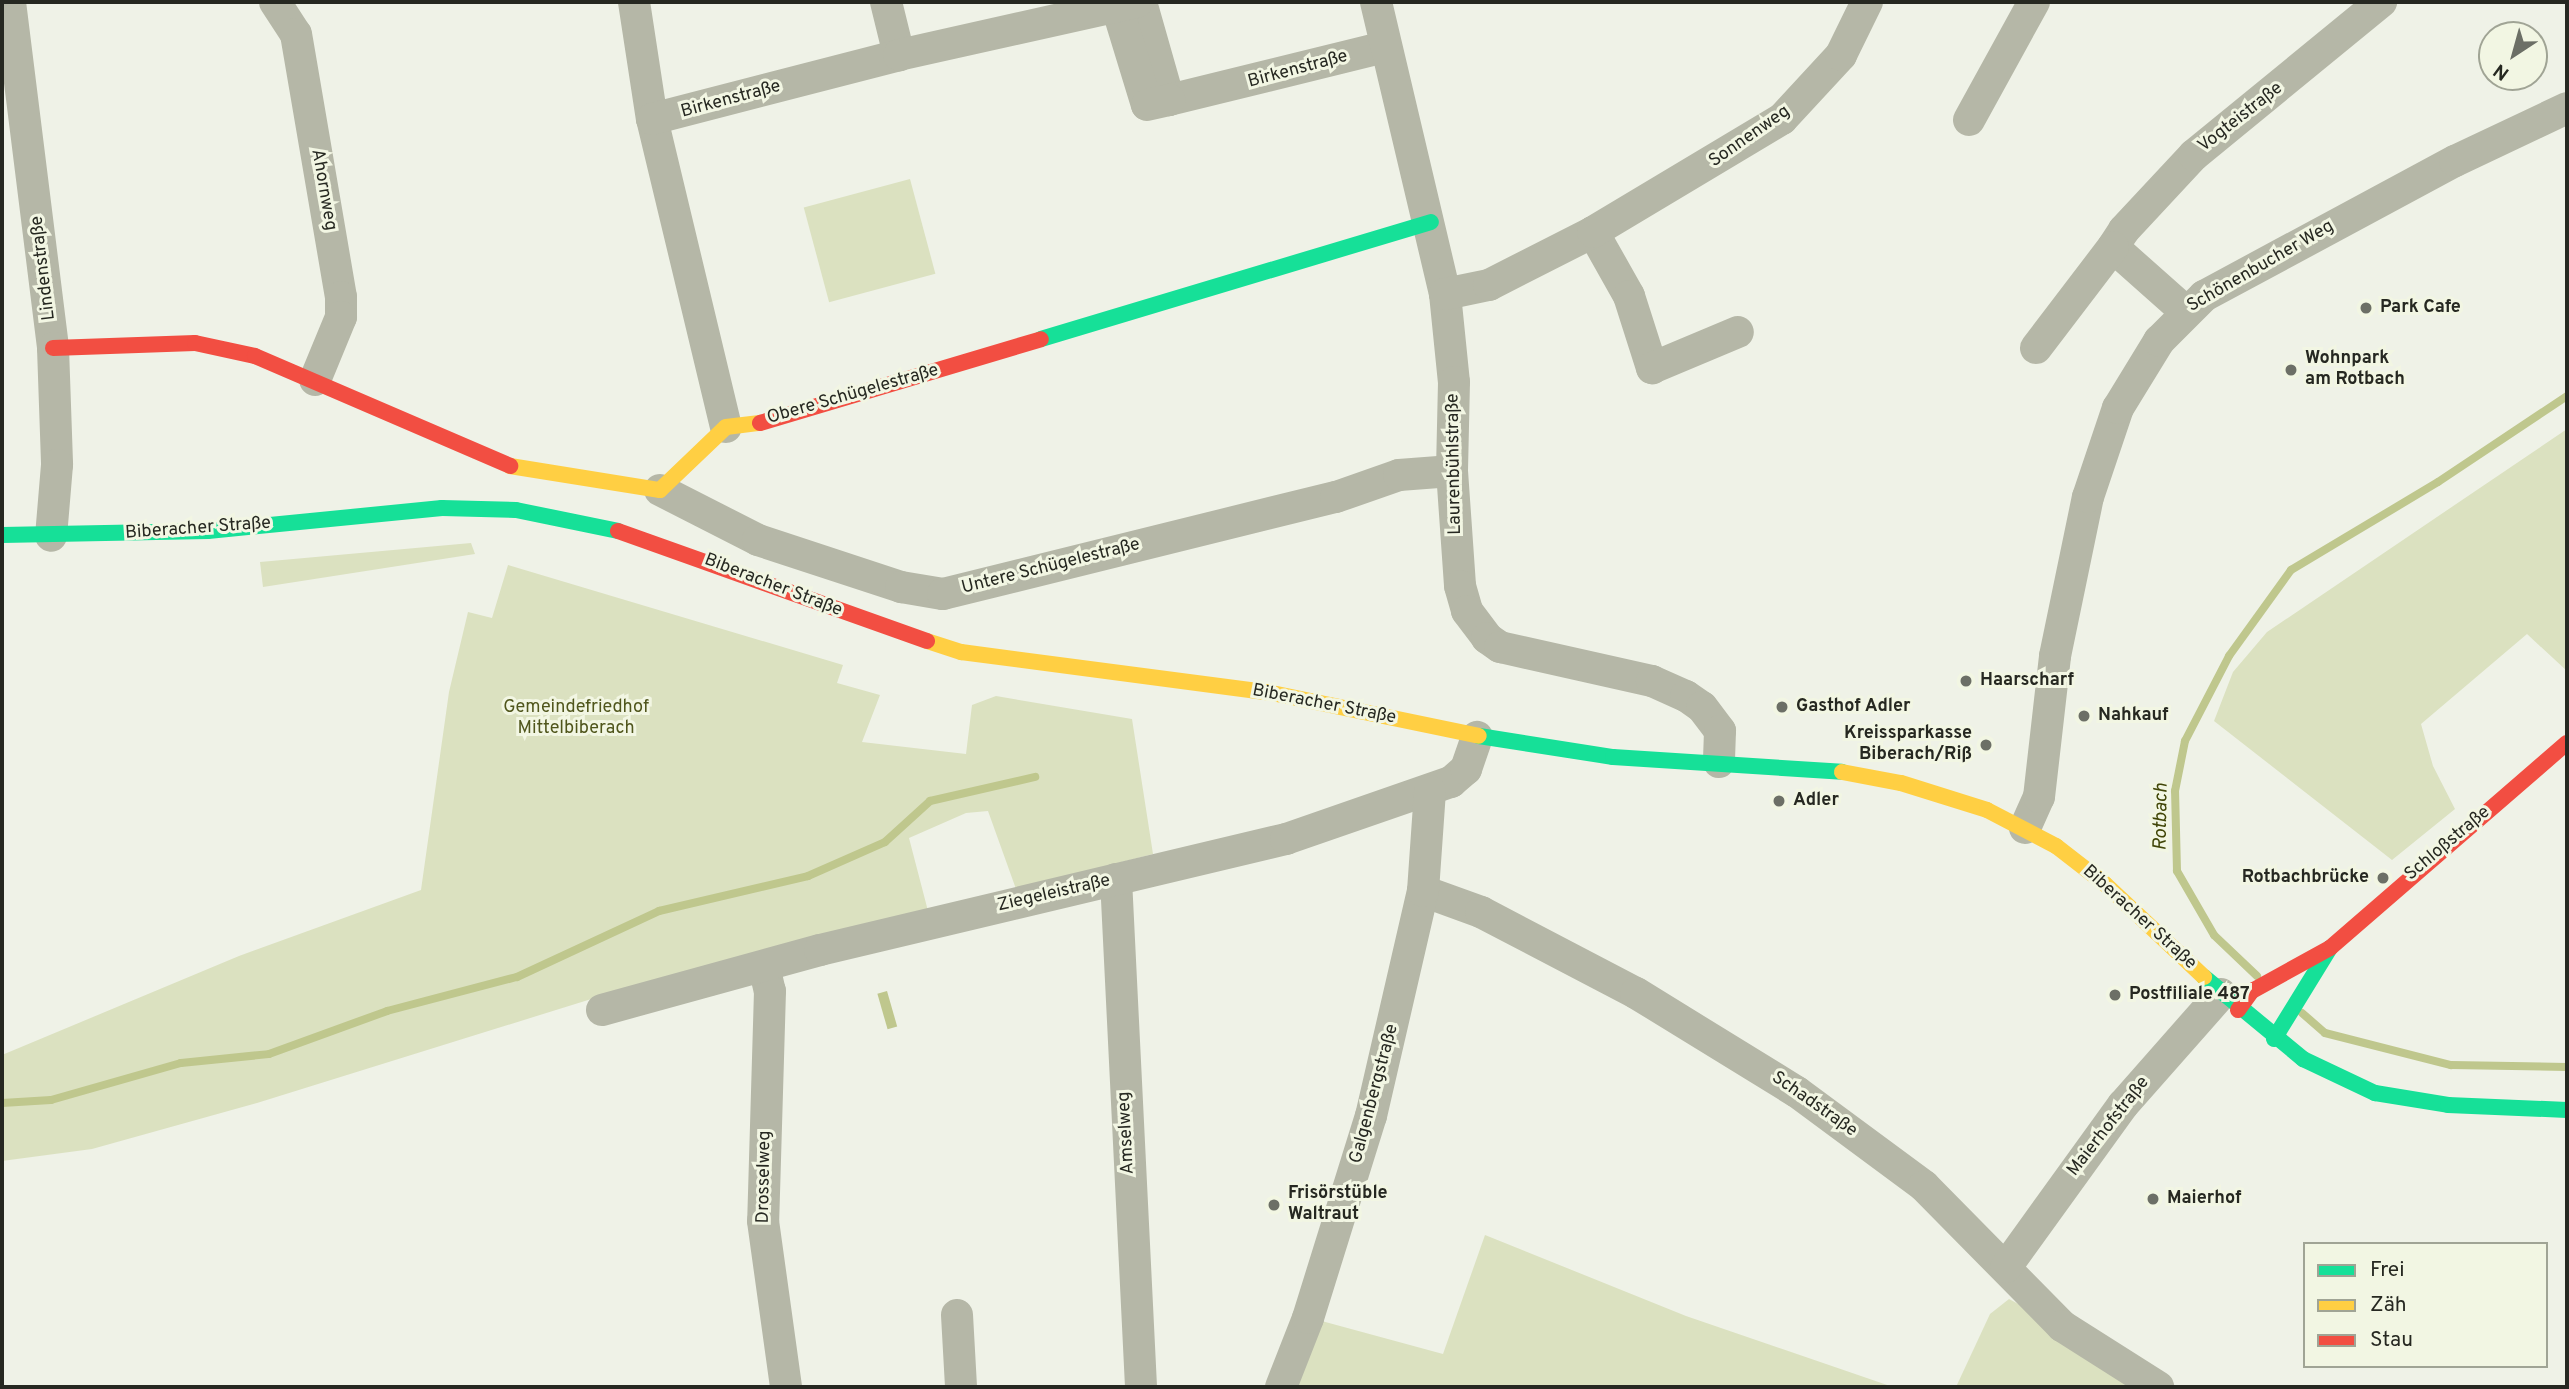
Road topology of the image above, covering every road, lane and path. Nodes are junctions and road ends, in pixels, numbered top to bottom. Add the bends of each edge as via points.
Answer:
1 (10, 2) edge
2 (275, 2) edge
3 (634, 2) edge
4 (886, 2) edge
5 (1378, 2) edge
6 (1867, 2) edge
7 (2034, 2) edge
8 (2381, 2) edge
9 (1131, 3) edge
10 (1385, 47) junction
11 (899, 55) junction
12 (2567, 108) edge
13 (652, 119) junction
14 (1969, 120) dead end
15 (1431, 222) junction
16 (1594, 232) junction
17 (2113, 247) junction
18 (1445, 294) junction
19 (2185, 311) junction
20 (1738, 332) dead end
21 (53, 348) junction
22 (2036, 348) dead end
23 (315, 380) junction
24 (726, 427) junction
25 (1452, 471) junction
26 (660, 490) junction
27 (2, 535) edge
28 (51, 536) junction
29 (1477, 737) junction
30 (2567, 743) edge
31 (1718, 762) junction
32 (1430, 791) junction
33 (2025, 828) junction
34 (1116, 879) junction
35 (1423, 891) junction
36 (2330, 947) junction
37 (764, 966) junction
38 (2230, 1002) junction
39 (602, 1010) dead end
40 (2274, 1039) junction
41 (2567, 1110) edge
42 (2006, 1267) junction
43 (957, 1315) dead end
44 (786, 1387) edge
45 (961, 1387) edge
46 (1140, 1387) edge
47 (1281, 1387) edge
48 (2158, 1387) edge

1 - 21 street, Lindenstraße
2 - 23 street, Ahornweg via 296,34 341,297 341,317
3 - 13 street
4 - 11 street
5 - 10 street, Laurenbühlstraße
6 - 16 street, Sonnenweg via 1840,55 1782,119
7 - 14 street
8 - 17 street, Vogteistraße via 2166,181
9 - 10 street, Birkenstraße via 1169,100
9 - 11 street, Birkenstraße
10 - 15 street, Laurenbühlstraße
11 - 13 street, Birkenstraße
12 - 19 street, Schönenbucher Weg via 2443,167
13 - 24 street
15 - 18 street, Laurenbühlstraße
15 - 24 street, Obere Schügelestraße via 780,418
16 - 18 street, Sonnenweg via 1489,285
16 - 20 street via 1629,296 1652,368
17 - 19 street
17 - 22 street, Vogteistraße
18 - 25 street, Laurenbühlstraße via 1454,382
19 - 33 street, Schönenbucher Weg via 2135,376 2104,442 2061,622 2039,797
21 - 23 street via 195,343 255,356
21 - 28 street, Lindenstraße via 57,465
23 - 26 street via 503,465
24 - 26 street
25 - 26 street, Untere Schügelestraße via 1399,475 1323,500 943,594 901,587 758,540
25 - 31 street, Laurenbühlstraße via 1460,586 1467,611 1487,638 1520,654 1652,681 1686,696 1702,707 1720,731
27 - 28 street, Biberacher Straße
28 - 29 street, Biberacher Straße via 208,531 442,508 559,516 687,553 816,605 961,652 1272,693
29 - 31 street, Biberacher Straße via 1613,757
29 - 32 street, Ziegeleistraße via 1466,769
30 - 36 street, Schloßstraße
31 - 33 street, Biberacher Straße via 1832,770 1901,783 1940,792
32 - 34 street, Ziegeleistraße via 1286,839
32 - 35 street, Galgenbergstraße
33 - 38 street, Biberacher Straße via 2105,884
34 - 37 street, Ziegeleistraße
34 - 46 street, Amselweg
35 - 42 street, Schadstraße via 1481,912 1636,993 1747,1059 1924,1186
35 - 47 street, Galgenbergstraße via 1371,1116 1308,1318
36 - 38 street, Schloßstraße
36 - 40 street, Schloßstraße
37 - 39 street, Ziegeleistraße
37 - 44 street, Drosselweg via 771,991 763,1221
38 - 40 street, Biberacher Straße
38 - 42 street, Maierhofstraße via 2123,1105
40 - 41 street, Biberacher Straße via 2314,1065 2375,1093 2448,1105
42 - 48 street, Schadstraße via 2062,1326
43 - 45 street

